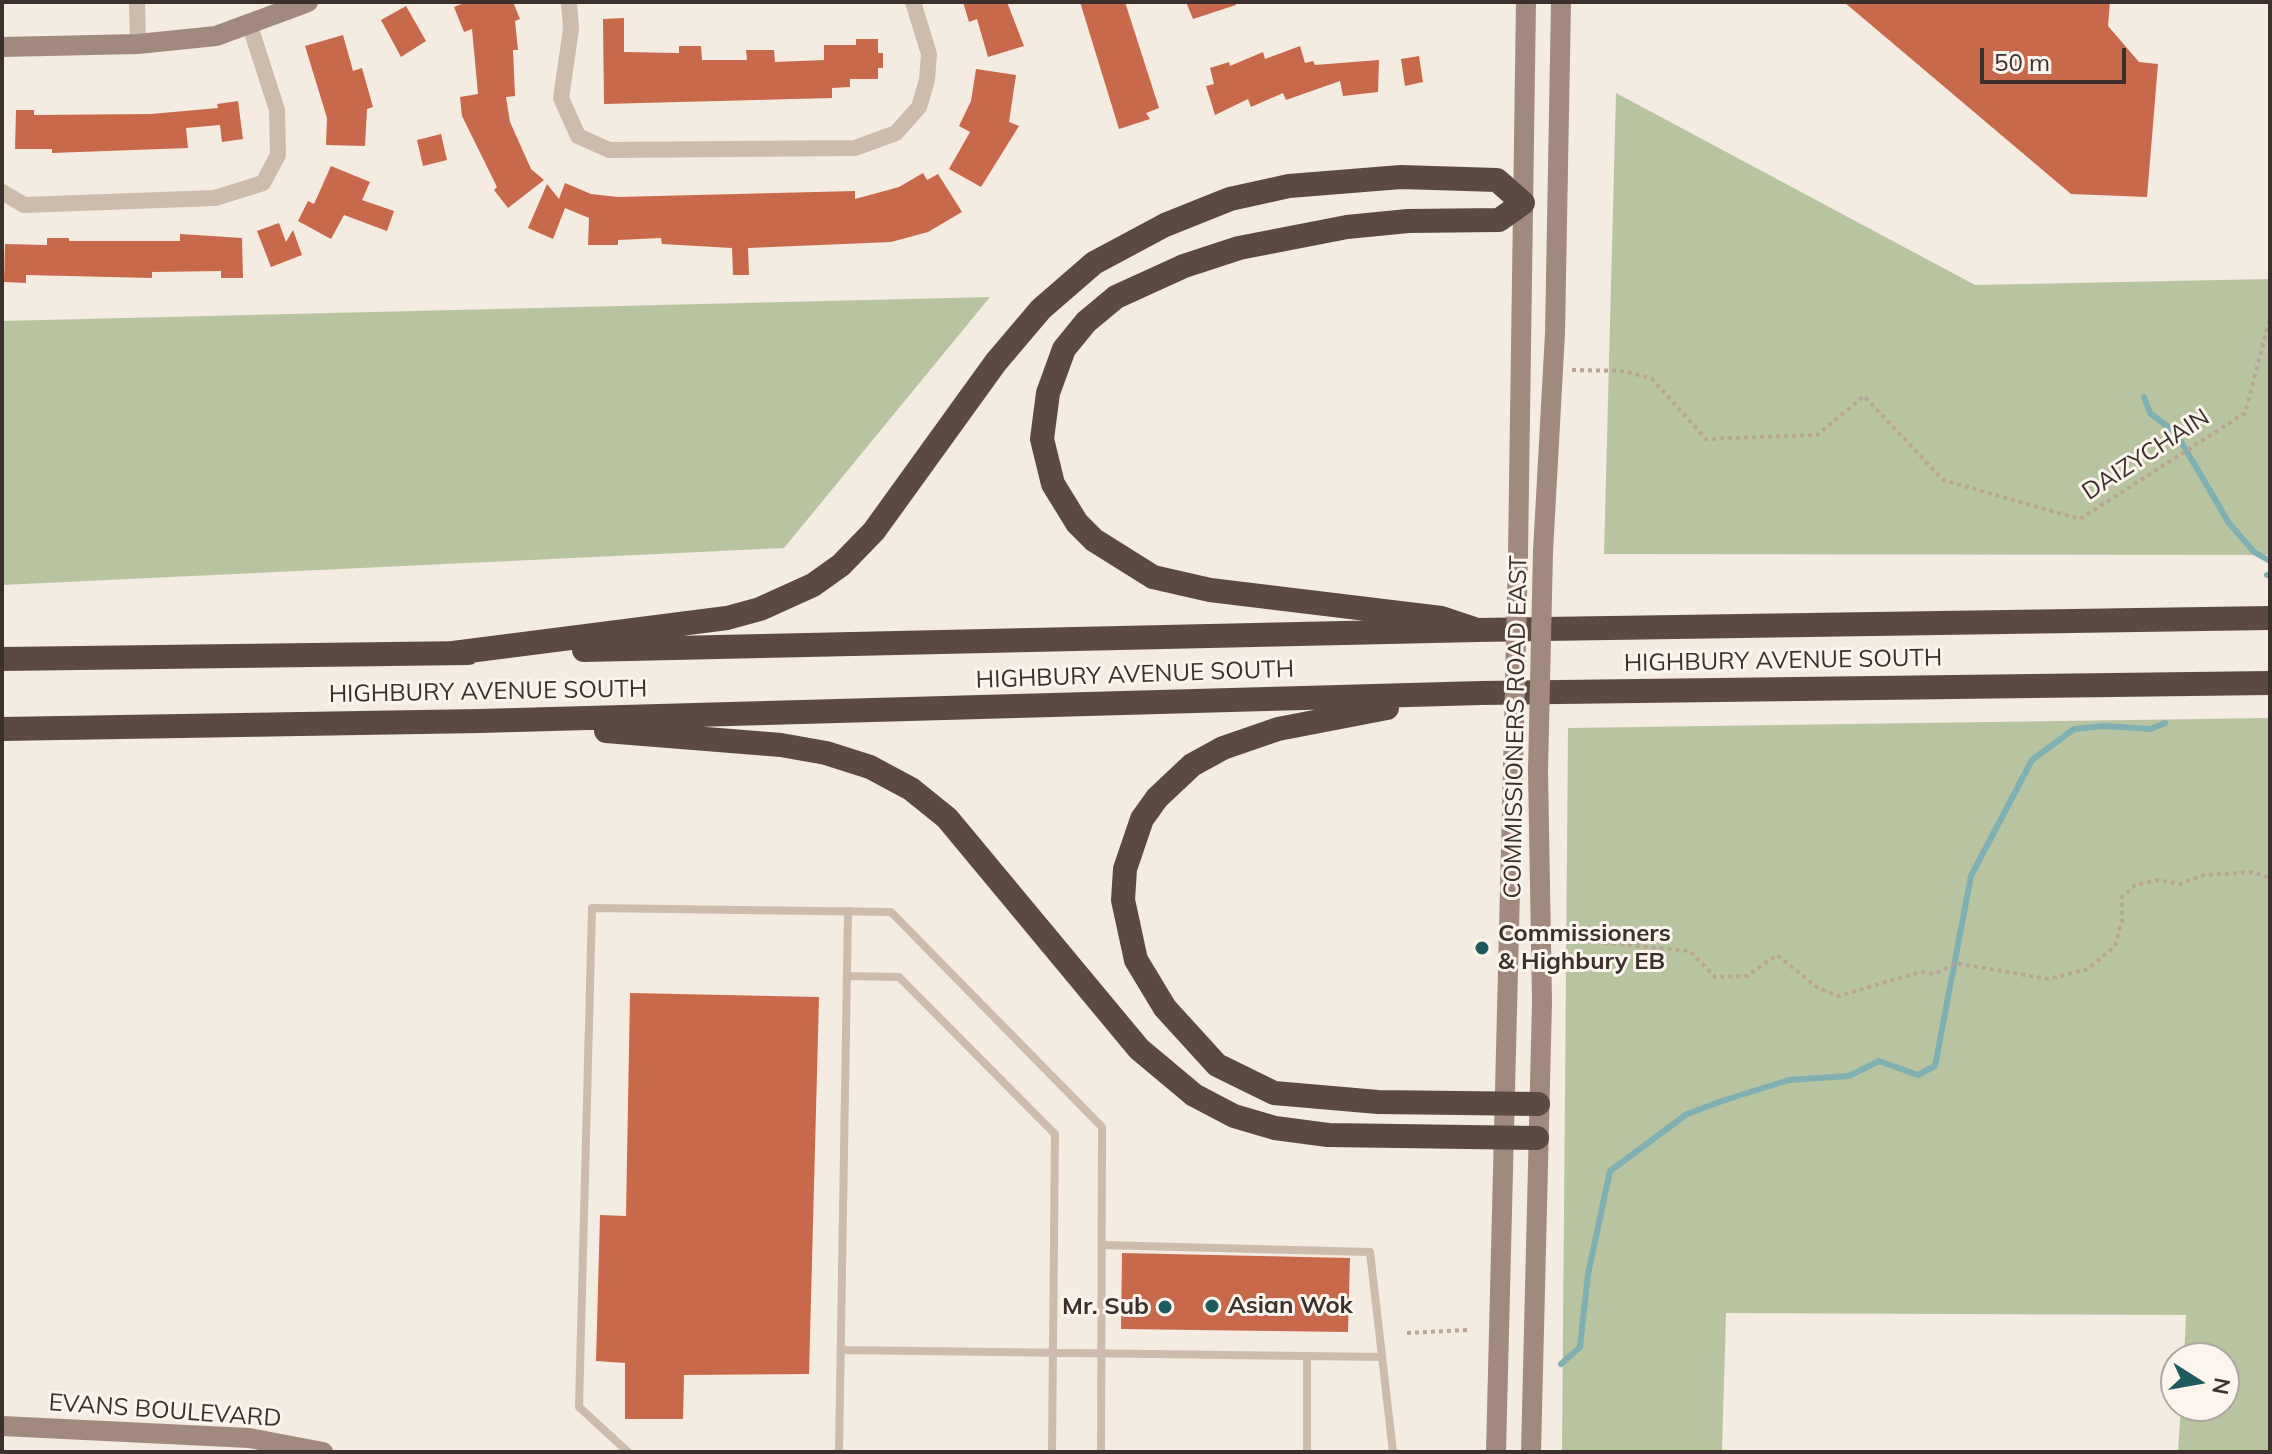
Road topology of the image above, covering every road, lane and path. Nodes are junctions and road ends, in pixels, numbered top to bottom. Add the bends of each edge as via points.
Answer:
1 (137, 2) edge
2 (308, 2) edge
3 (569, 2) edge
4 (913, 2) edge
5 (1526, 2) edge
6 (1561, 2) edge
7 (249, 23) junction
8 (138, 44) junction
9 (2, 47) edge
10 (2, 192) edge
11 (1559, 202) junction
12 (1523, 203) junction
13 (2270, 318) edge
14 (1571, 370) dead end
15 (2270, 618) edge
16 (1477, 630) junction
17 (453, 653) junction
18 (2, 659) edge
19 (2270, 683) edge
20 (1481, 693) junction
21 (480, 721) junction
22 (2, 729) edge
23 (2270, 878) edge
24 (848, 911) junction
25 (1564, 939) dead end
26 (847, 976) junction
27 (1504, 1103) junction
28 (1538, 1104) junction
29 (1503, 1138) junction
30 (1537, 1138) junction
31 (1102, 1245) junction
32 (1467, 1330) dead end
33 (1407, 1333) dead end
34 (841, 1350) junction
35 (1053, 1351) junction
36 (1101, 1351) junction
37 (1307, 1356) junction
38 (1382, 1357) junction
39 (2, 1426) edge
40 (323, 1452) edge
41 (628, 1452) edge
42 (839, 1452) edge
43 (1052, 1452) edge
44 (1101, 1452) edge
45 (1307, 1452) edge
46 (1393, 1452) edge
47 (1496, 1452) edge
48 (1531, 1452) edge

1 - 8 street
2 - 7 main road
3 - 4 street via 571,29 561,98 578,136 609,150 855,148 896,133 919,107 927,80 929,54
5 - 12 main road, COMMISSIONERS ROAD EAST
6 - 11 main road, COMMISSIONERS ROAD EAST
7 - 8 main road via 216,36
7 - 10 street via 277,110 278,155 263,183 215,198 24,205
8 - 9 main road
11 - 12 main road
11 - 28 main road, COMMISSIONERS ROAD EAST, bridge via 1543,552
12 - 16 highway via 1499,220 1408,221 1295,236 1184,266 1135,288 1086,322 1064,349 1042,427 1053,484 1077,523 1094,540 1153,577 1210,590 1441,618
12 - 17 highway via 1497,180 1344,180 1230,199 1165,225 1094,263 1041,309 996,362 874,531 813,585 727,618
12 - 27 main road, COMMISSIONERS ROAD EAST, bridge
13 - 14 path, DAIZYCHAIN via 2245,413 2080,519 1943,480 1864,396 1817,435 1706,439 1652,379 1625,371
15 - 16 highway, HIGHBURY AVENUE SOUTH
16 - 17 highway, HIGHBURY AVENUE SOUTH
17 - 18 highway, HIGHBURY AVENUE SOUTH
19 - 20 highway, HIGHBURY AVENUE SOUTH
20 - 21 highway, HIGHBURY AVENUE SOUTH
20 - 27 highway via 1278,729 1192,765 1142,819 1125,869 1123,900 1136,960 1149,984 1183,1031 1217,1065 1251,1084 1317,1099
21 - 22 highway, HIGHBURY AVENUE SOUTH
21 - 29 highway via 781,745 870,767 911,789 947,818 1139,1049 1194,1095 1234,1116 1297,1132
23 - 25 path via 2253,872 2135,885 2122,897 2115,946 2088,969 2048,979 1955,963 1935,974 1921,972 1838,996 1818,988 1777,955 1747,976 1715,977 1690,951
24 - 26 lane
24 - 31 lane via 891,912 1102,1127
24 - 41 lane via 592,908 579,1407
26 - 34 lane
26 - 35 lane via 899,977 1055,1134
27 - 28 highway
27 - 29 main road, COMMISSIONERS ROAD EAST
28 - 30 main road, COMMISSIONERS ROAD EAST
29 - 30 highway
29 - 47 main road, COMMISSIONERS ROAD EAST
30 - 48 main road, COMMISSIONERS ROAD EAST
31 - 36 lane
31 - 38 lane via 1370,1252
32 - 33 path
34 - 35 lane
34 - 42 lane
35 - 36 lane
35 - 43 lane
36 - 37 lane
36 - 44 lane
37 - 38 lane
37 - 45 lane
38 - 46 lane
39 - 40 main road, EVANS BOULEVARD via 249,1438

